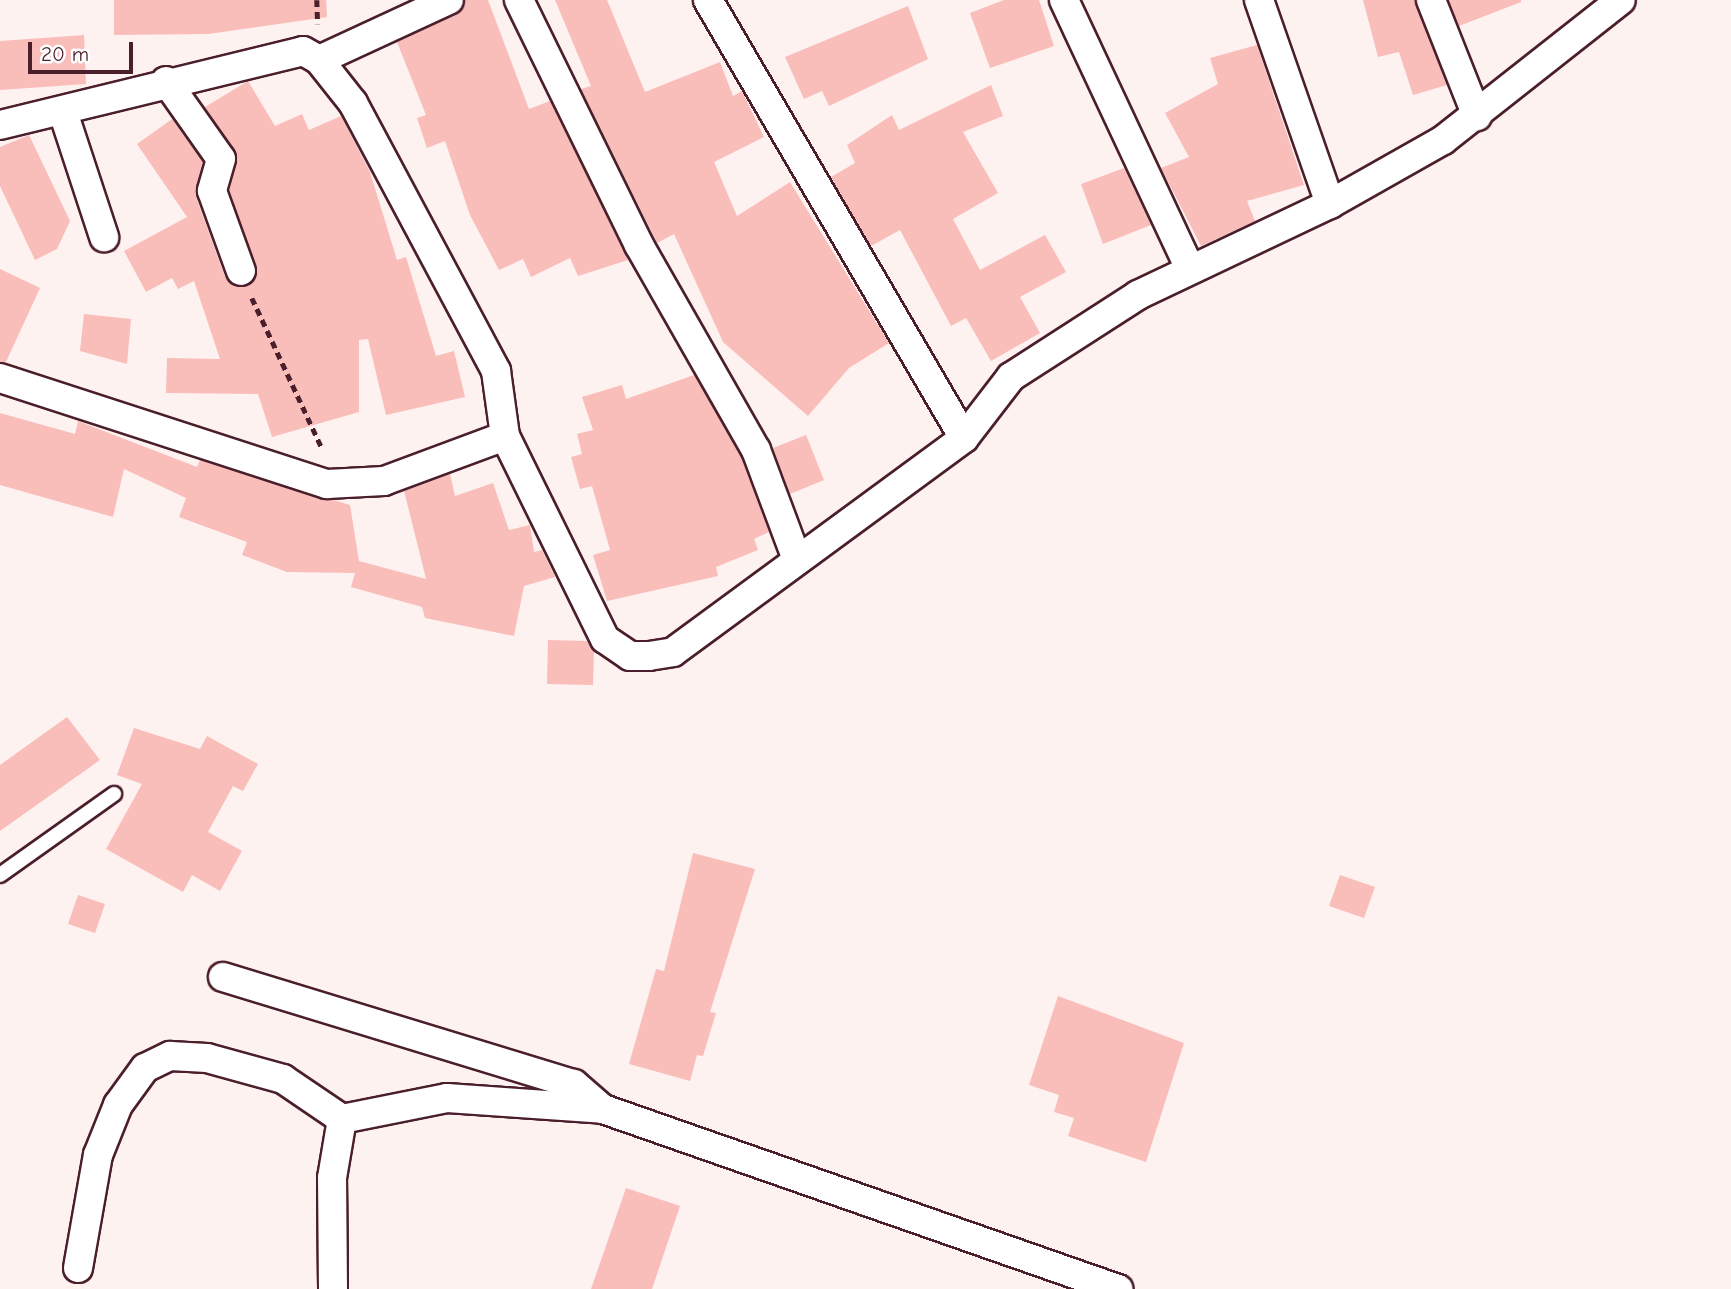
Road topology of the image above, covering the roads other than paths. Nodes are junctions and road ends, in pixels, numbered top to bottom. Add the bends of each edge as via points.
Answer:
1 (449, 0) edge
2 (519, 0) edge
3 (709, 0) edge
4 (1064, 0) edge
5 (1259, 0) edge
6 (1431, 0) edge
7 (1621, 0) edge
8 (1594, 10) edge
9 (319, 60) junction
10 (166, 82) junction
11 (63, 112) junction
12 (1477, 116) junction
13 (0, 125) edge
14 (1330, 204) junction
15 (104, 237) dead end
16 (1190, 269) junction
17 (241, 271) road end
18 (0, 378) edge
19 (505, 436) junction
20 (964, 438) junction
21 (796, 557) junction
22 (114, 794) dead end
23 (0, 875) edge
24 (223, 977) dead end
25 (603, 1109) junction
26 (342, 1119) junction
27 (78, 1268) dead end
28 (333, 1289) edge
29 (1118, 1289) edge

1 - 9 street
2 - 21 street via 639,245 756,450
3 - 20 street
4 - 16 street
5 - 14 street
6 - 12 street
7 - 8 street
8 - 12 street
9 - 10 street via 303,51
9 - 19 street via 353,103 496,371
10 - 11 street
10 - 17 street via 221,159 212,191
11 - 13 street
11 - 15 street
12 - 14 street
14 - 16 street
16 - 20 street via 1012,377
18 - 19 street via 327,484 384,481
19 - 21 street via 605,639 630,656 673,652
20 - 21 street
22 - 23 lane
24 - 25 street via 574,1084
25 - 26 street via 447,1098
25 - 29 street
26 - 27 street via 283,1079 207,1058 170,1056 145,1068 118,1105 98,1155
26 - 28 street via 331,1178

